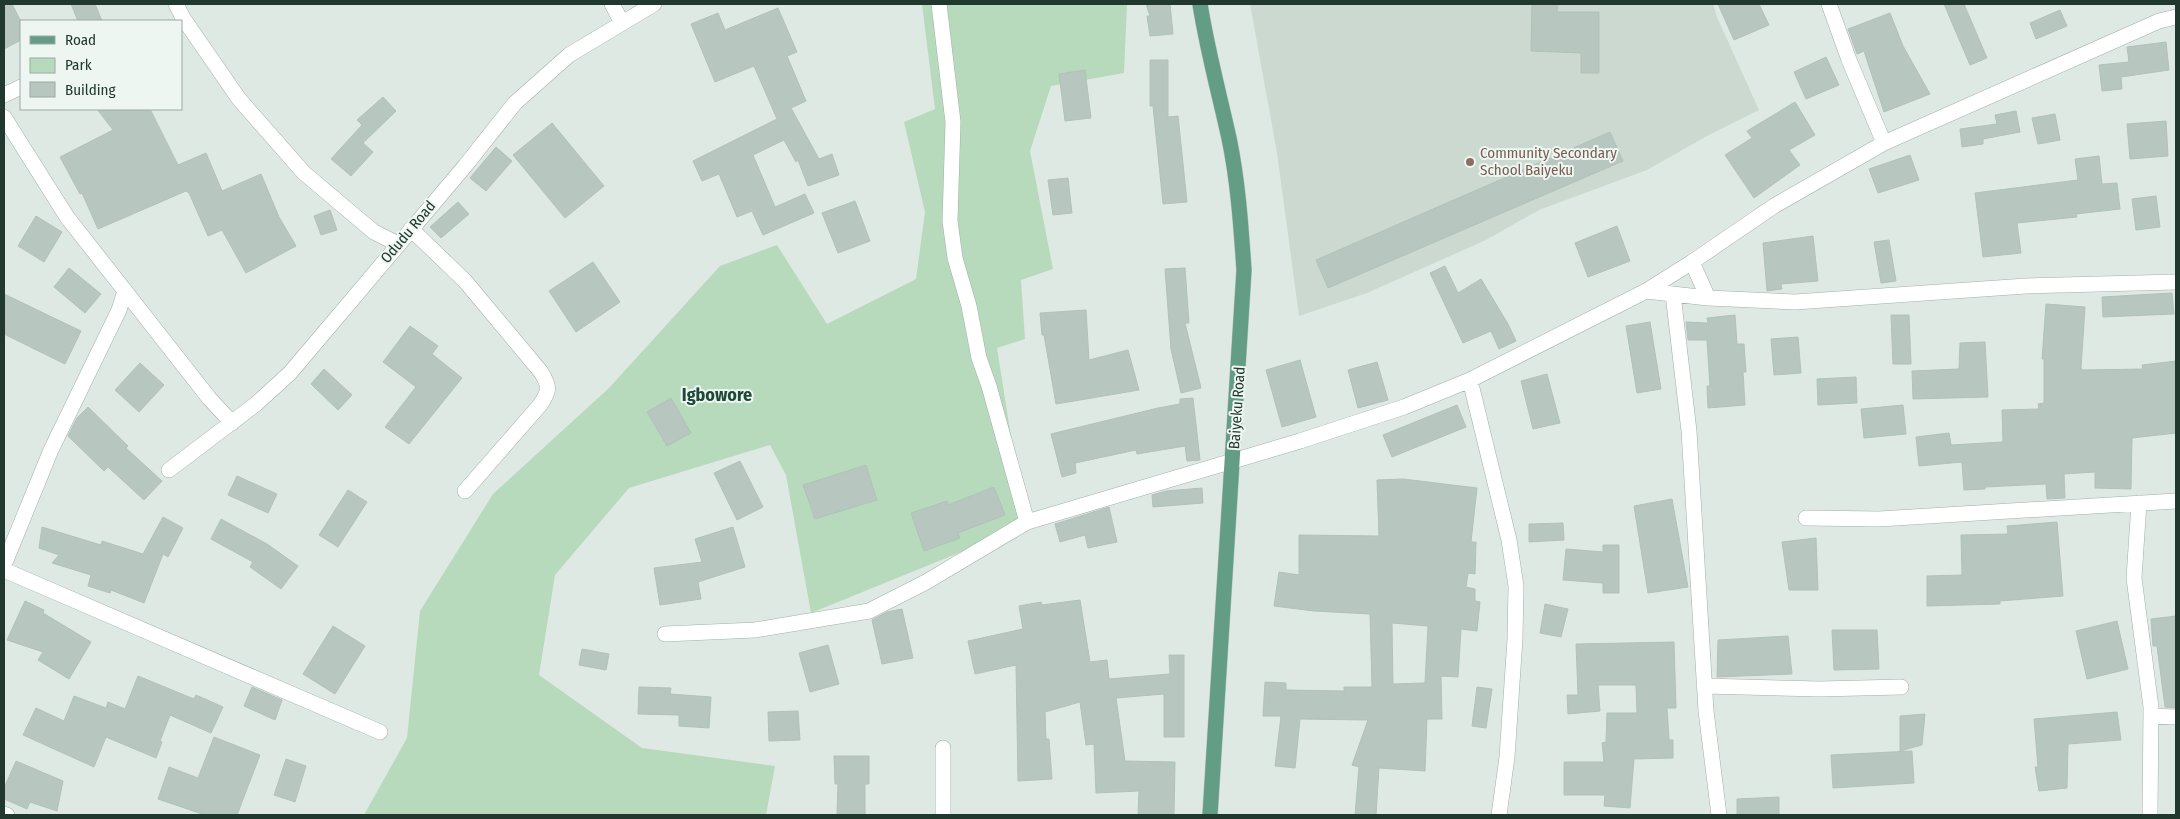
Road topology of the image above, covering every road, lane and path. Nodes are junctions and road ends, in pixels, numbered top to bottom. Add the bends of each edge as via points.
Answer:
1 (176, 4) edge
2 (612, 4) edge
3 (654, 4) edge
4 (939, 4) edge
5 (1200, 4) edge
6 (1829, 4) edge
7 (2176, 17) edge
8 (179, 20) edge
9 (622, 23) junction
10 (182, 24) edge
11 (20, 87) edge
12 (4, 95) edge
13 (4, 117) edge
14 (1884, 144) junction
15 (411, 229) junction
16 (398, 244) junction
17 (1692, 262) junction
18 (2176, 282) edge
19 (1646, 290) junction
20 (125, 292) junction
21 (1674, 294) junction
22 (1708, 298) junction
23 (119, 310) junction
24 (140, 311) junction
25 (1470, 380) junction
26 (232, 423) junction
27 (1233, 460) junction
28 (170, 470) dead end
29 (465, 491) dead end
30 (2176, 501) edge
31 (2139, 503) junction
32 (1806, 518) dead end
33 (1027, 522) junction
34 (4, 565) edge
35 (4, 570) edge
36 (665, 634) dead end
37 (1704, 686) junction
38 (1901, 687) dead end
39 (2151, 716) junction
40 (2176, 717) edge
41 (380, 732) dead end
42 (944, 748) dead end
43 (943, 815) edge
44 (1210, 815) edge
45 (1500, 815) edge
46 (1719, 815) edge
47 (2150, 815) edge

1 - 8 street
2 - 9 street
3 - 9 street, Odudu Road
4 - 33 street via 953,122 950,221 955,258 979,358
5 - 27 main road, Baiyeku Road via 1229,139 1240,214 1244,270
6 - 14 street
7 - 14 street via 2158,20
9 - 15 street, Odudu Road via 569,55 515,103
10 - 16 street via 240,99 304,173 374,232
11 - 12 street
13 - 20 street via 67,216
14 - 17 street via 1774,206
15 - 16 street, Odudu Road
15 - 29 street via 466,281 548,384 547,394 540,405
16 - 26 street, Odudu Road via 290,373
17 - 19 street
17 - 22 street
18 - 22 street via 2026,286 1795,302
19 - 21 street
19 - 25 street
20 - 23 street
20 - 24 street
21 - 22 street
21 - 37 street via 1689,431
23 - 24 street
23 - 34 street via 51,450
24 - 26 street
25 - 27 street via 1404,408
25 - 45 street via 1509,540 1516,586 1508,747
26 - 28 street, Odudu Road
27 - 33 street
27 - 44 main road, Baiyeku Road
30 - 31 street
31 - 32 street via 1879,518
31 - 39 street via 2134,578
33 - 36 street via 870,611 754,630
35 - 41 street
37 - 38 street
37 - 46 street
39 - 40 street
39 - 47 street
42 - 43 street

